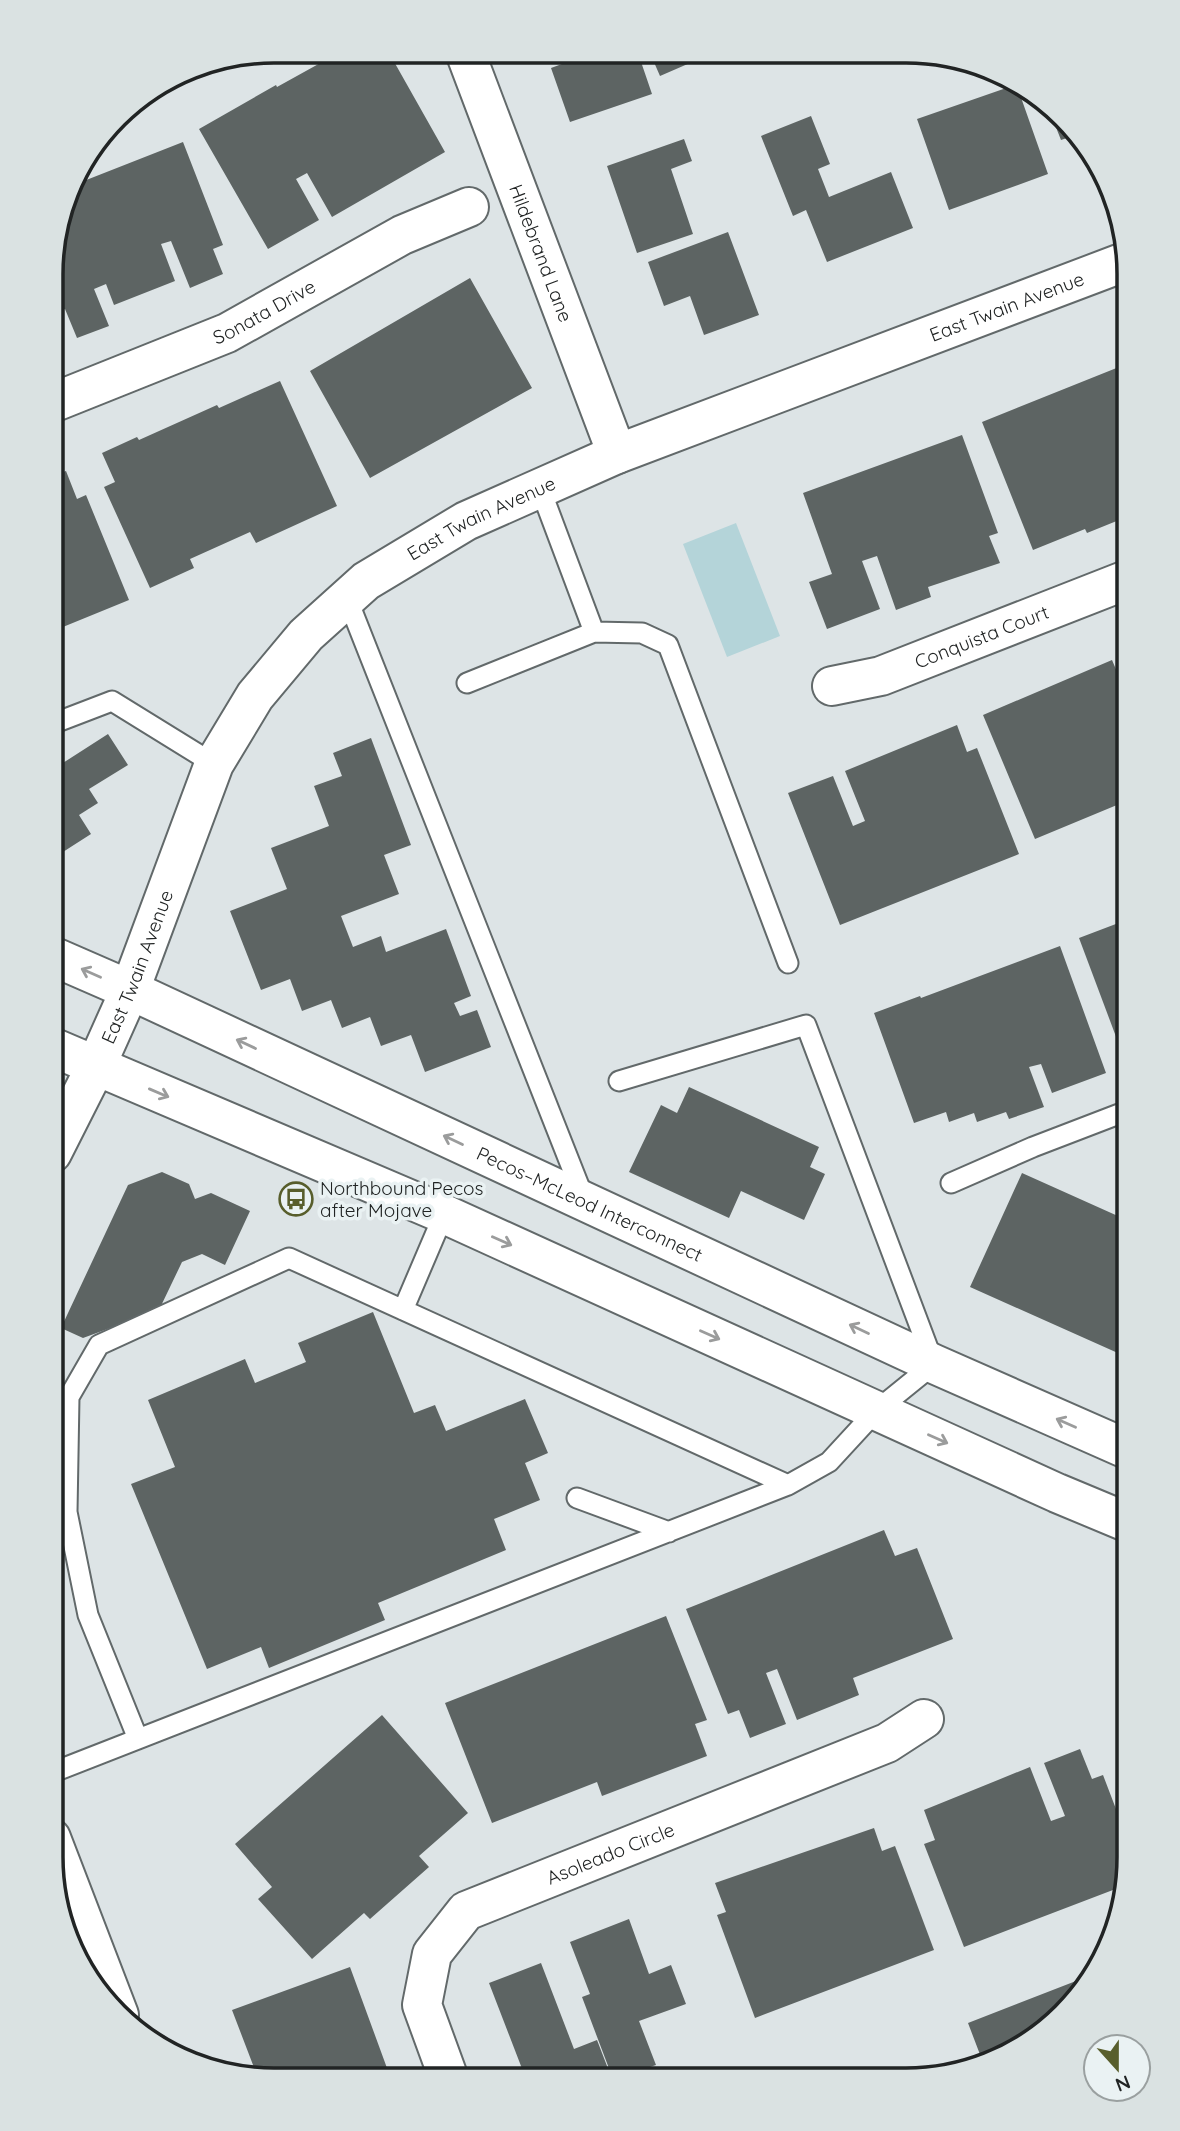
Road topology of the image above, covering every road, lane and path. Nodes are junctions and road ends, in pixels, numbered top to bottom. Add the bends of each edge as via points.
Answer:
1 (469, 63) edge
2 (469, 207) dead end
3 (1117, 265) edge
4 (63, 399) edge
5 (617, 454) junction
6 (540, 488) junction
7 (1117, 584) edge
8 (347, 598) junction
9 (594, 632) junction
10 (467, 683) dead end
11 (832, 686) dead end
12 (63, 720) edge
13 (214, 764) junction
14 (63, 961) edge
15 (788, 963) dead end
16 (130, 990) junction
17 (63, 1052) edge
18 (96, 1066) junction
19 (619, 1081) dead end
20 (1117, 1115) edge
21 (63, 1131) edge
22 (951, 1183) dead end
23 (586, 1202) junction
24 (444, 1214) junction
25 (403, 1310) junction
26 (934, 1364) junction
27 (876, 1411) junction
28 (1117, 1445) edge
29 (788, 1486) junction
30 (577, 1498) dead end
31 (1117, 1517) edge
32 (669, 1532) junction
33 (924, 1719) dead end
34 (138, 1739) junction
35 (63, 1768) edge
36 (63, 1869) edge
37 (108, 1988) edge
38 (445, 2068) edge

1 - 5 street, Hildebrand Lane
2 - 4 street, Sonata Drive via 402,235 227,333
3 - 5 street, East Twain Avenue
5 - 6 street, East Twain Avenue
6 - 8 street, East Twain Avenue via 466,521 366,581
6 - 9 lane
7 - 11 street, Conquista Court via 881,676
8 - 13 street, East Twain Avenue via 306,635 254,696
8 - 23 lane
9 - 10 lane
9 - 15 lane via 642,633 668,645
12 - 13 lane via 112,701
13 - 16 street, East Twain Avenue
16 -> 14 street, Pecos–McLeod Interconnect
16 - 18 street, East Twain Avenue
23 -> 16 street, Pecos–McLeod Interconnect
17 - 18 street
18 - 21 street, East Twain Avenue
18 -> 24 street
19 - 26 lane via 806,1025
20 - 22 lane
26 -> 23 street, Pecos–McLeod Interconnect
24 - 25 lane
24 -> 27 street
25 - 29 lane
25 - 34 lane via 289,1258 99,1345 69,1397 67,1512 88,1615
26 - 27 lane
28 -> 26 street, Pecos–McLeod Interconnect
27 - 29 lane via 829,1462
27 -> 31 street
29 - 32 lane
30 - 32 lane
32 - 34 lane
33 - 38 street, Asoleado Circle via 887,1743 466,1912 432,1954 422,2005
34 - 35 lane
36 - 37 street

